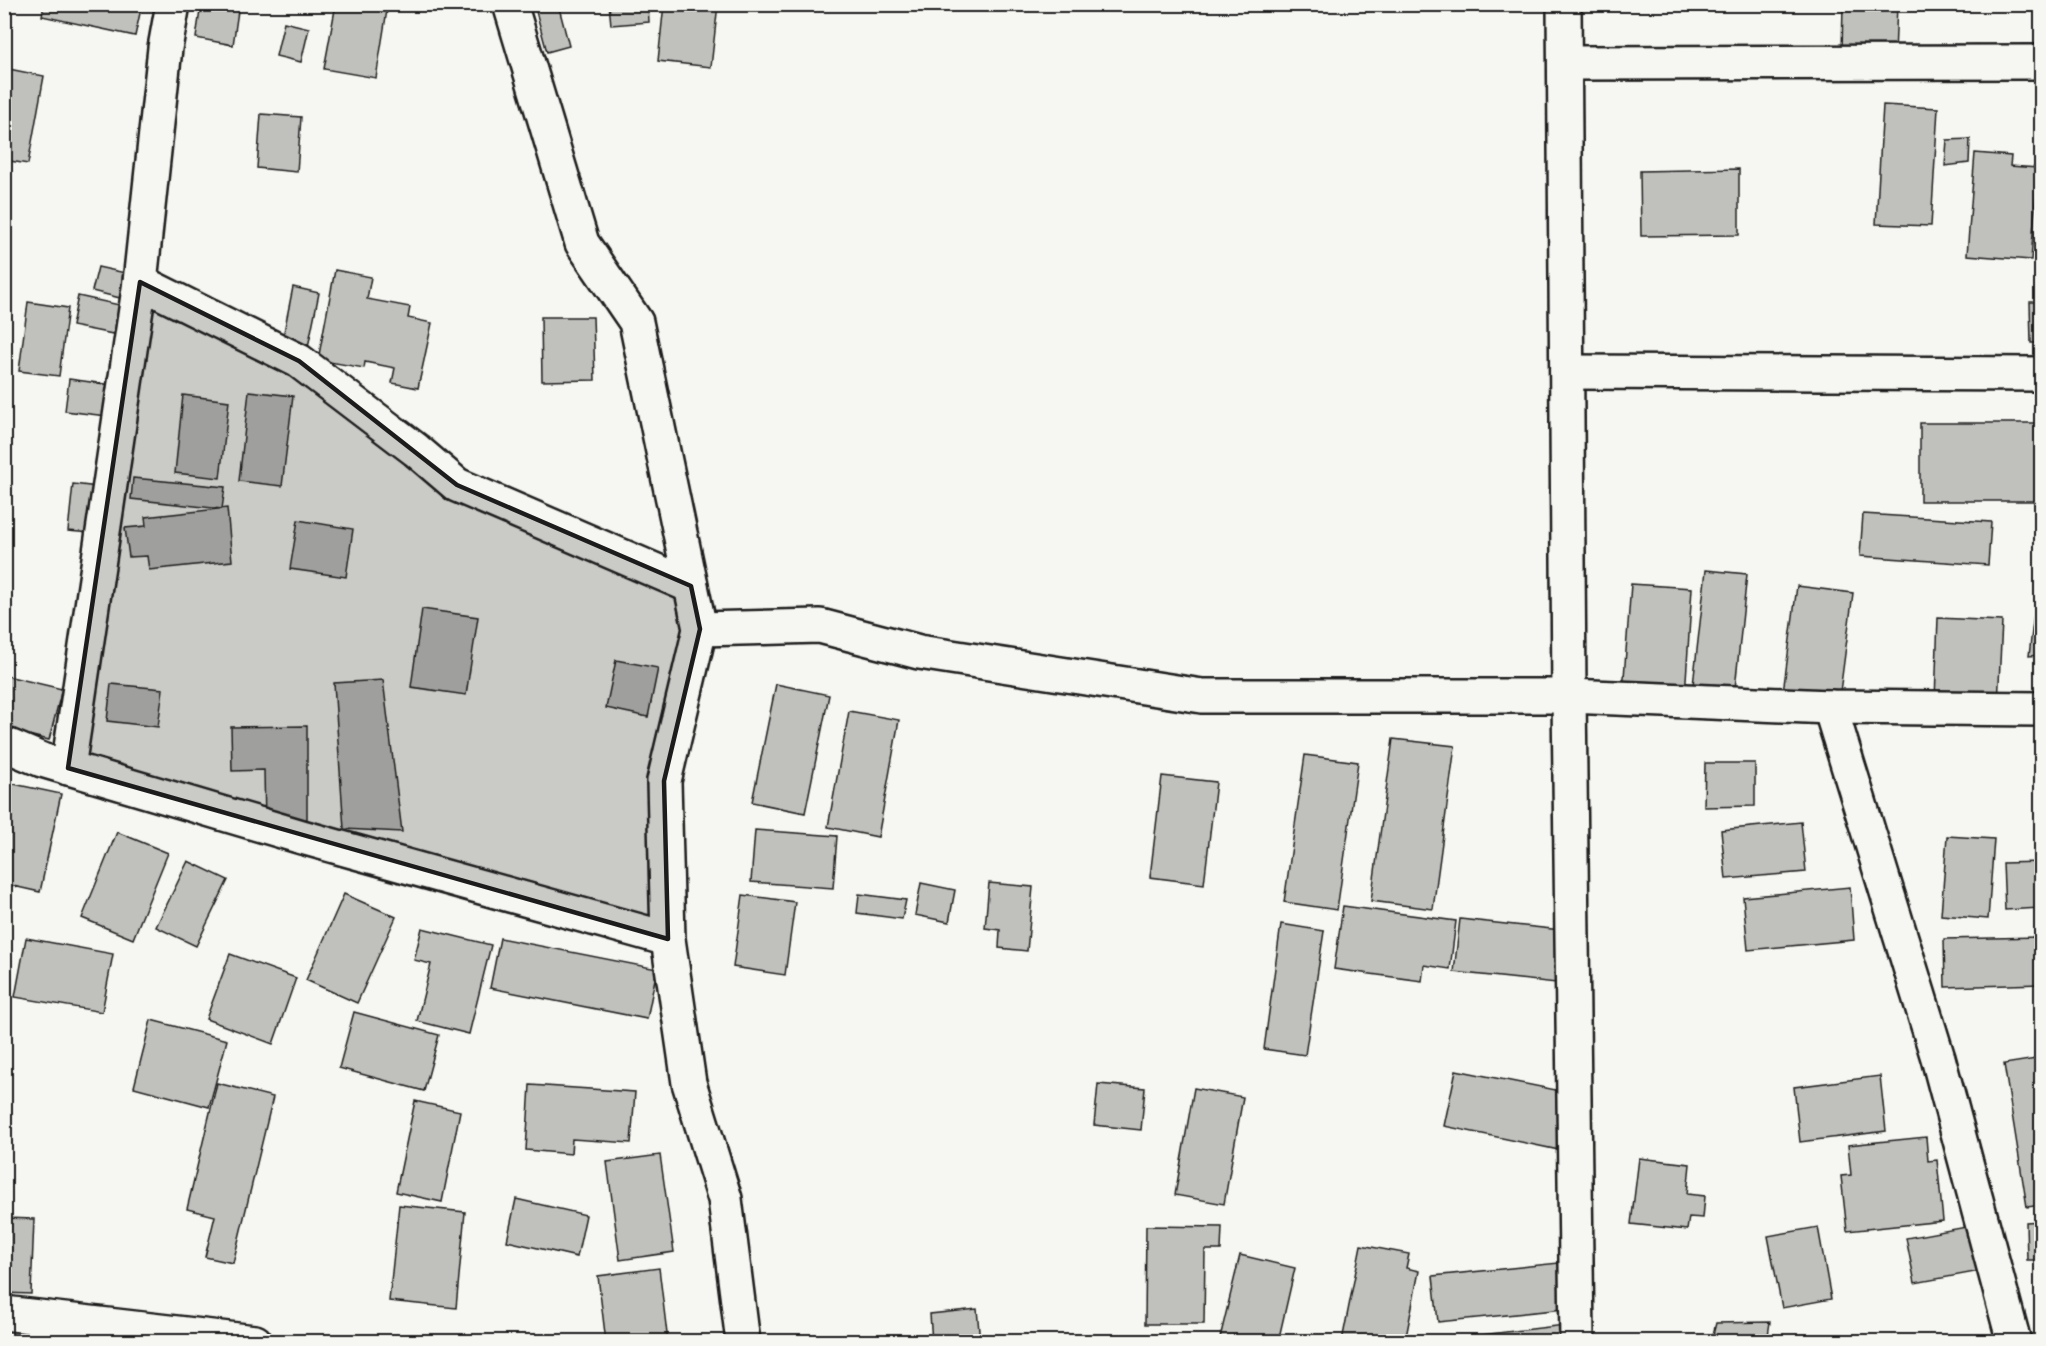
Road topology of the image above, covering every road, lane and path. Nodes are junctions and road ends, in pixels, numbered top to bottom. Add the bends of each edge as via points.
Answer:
1 (173, 4) edge
2 (510, 4) edge
3 (1564, 4) edge
4 (2042, 62) edge
5 (1565, 63) junction
6 (140, 282) junction
7 (1567, 372) junction
8 (2042, 374) edge
9 (692, 586) junction
10 (700, 629) junction
11 (1569, 696) junction
12 (1830, 707) junction
13 (2042, 709) edge
14 (4, 744) edge
15 (68, 768) junction
16 (668, 939) junction
17 (4, 1313) edge
18 (255, 1341) edge
19 (744, 1341) edge
20 (1577, 1341) edge
21 (2014, 1341) edge

1 - 6 street
2 - 9 street via 582,243 636,322
3 - 5 street
4 - 5 street
5 - 7 street
6 - 9 street via 299,361 457,485
6 - 15 street
7 - 8 street
7 - 11 street
9 - 10 street
10 - 11 street via 820,626 919,652 1202,696
10 - 16 street via 664,781
11 - 12 street
11 - 20 street
12 - 13 street
12 - 21 street via 1938,1058
14 - 15 street
15 - 16 street
16 - 19 street via 689,1083 725,1199
17 - 18 street

